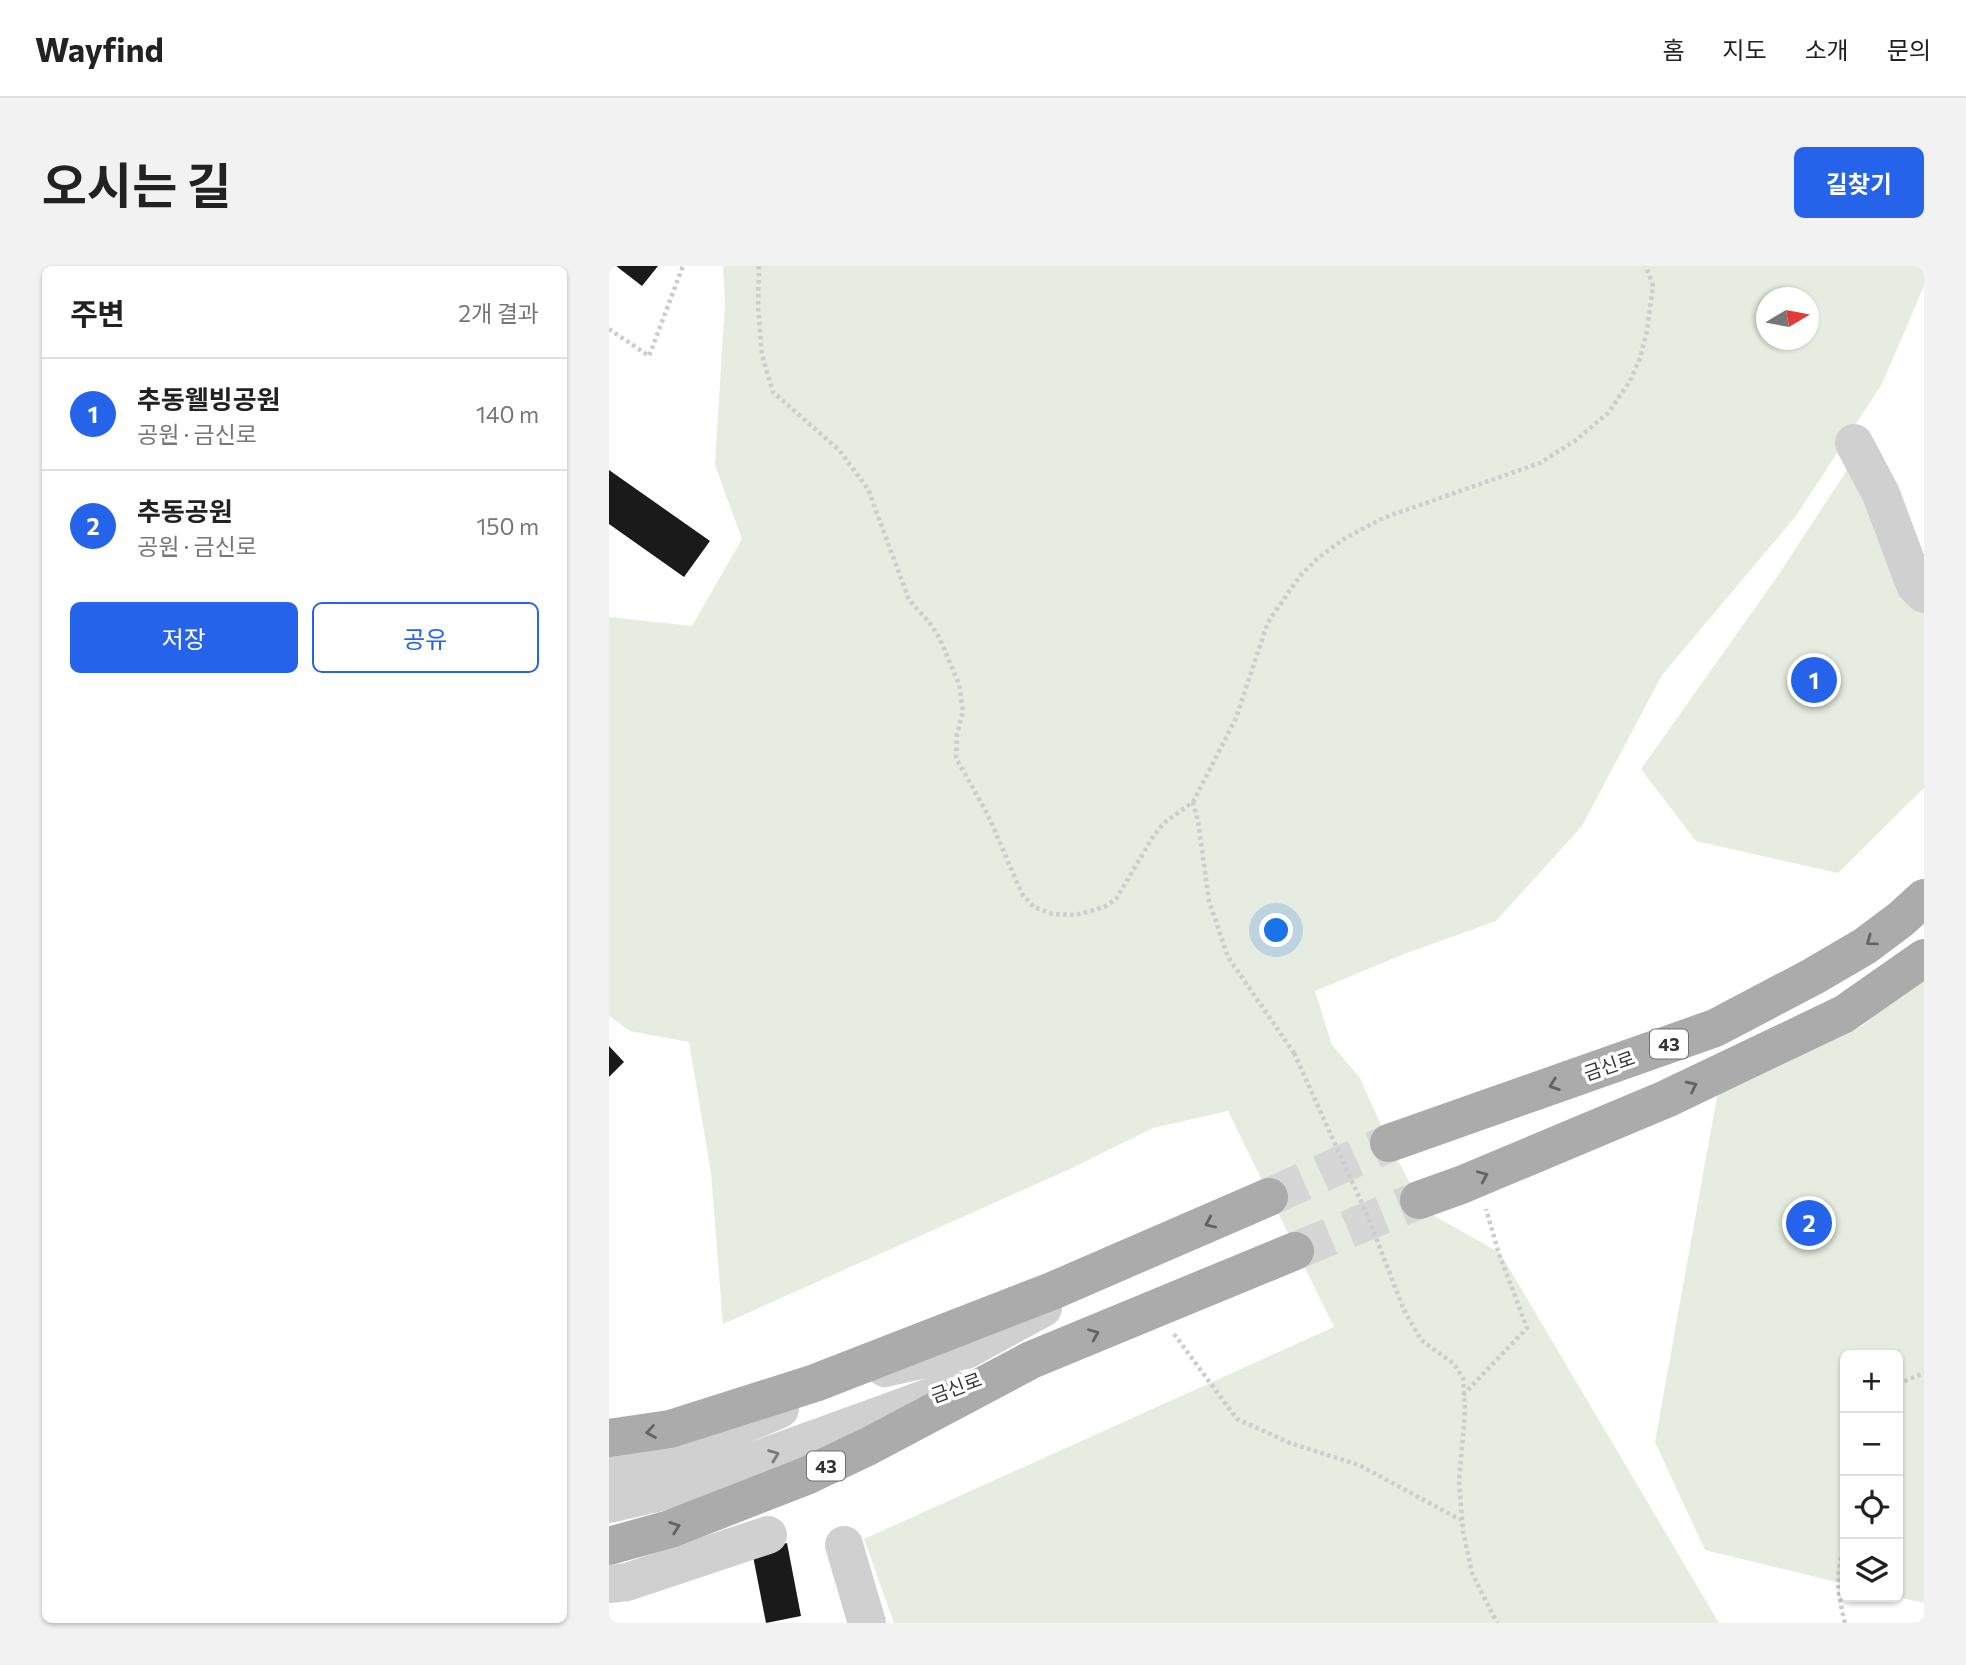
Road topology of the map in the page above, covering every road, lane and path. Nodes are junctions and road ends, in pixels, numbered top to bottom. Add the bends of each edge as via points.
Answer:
1 (683, 266) edge
2 (759, 266) edge
3 (1646, 266) edge
4 (609, 330) edge
5 (1854, 443) dead end
6 (1924, 594) edge
7 (1193, 802) junction
8 (1924, 898) edge
9 (1924, 958) edge
10 (1389, 1143) tunnel mouth
11 (1478, 1178) junction
12 (1269, 1197) tunnel mouth
13 (1419, 1200) tunnel mouth
14 (1151, 1249) junction
15 (1295, 1251) tunnel mouth
16 (1151, 1310) junction
17 (1031, 1360) junction
18 (1924, 1373) edge
19 (1903, 1382) edge
20 (1462, 1395) junction
21 (609, 1438) edge
22 (609, 1473) edge
23 (609, 1504) edge
24 (1461, 1520) junction
25 (768, 1535) dead end
26 (844, 1545) dead end
27 (609, 1546) edge
28 (1840, 1562) edge
29 (609, 1584) edge
30 (1840, 1601) edge
31 (1840, 1602) edge
32 (867, 1623) edge
33 (1497, 1623) edge
34 (1845, 1623) edge

1 - 4 path via 649,356
2 - 7 path via 762,355 773,392 839,450 868,489 909,600 939,637 959,684 963,711 956,758 988,815 1022,894 1034,907 1052,914 1076,915 1104,907 1124,890 1154,835
3 - 7 path via 1653,286 1647,331 1630,381 1608,413 1540,463 1383,518 1317,559 1268,622 1237,718
5 - 6 street via 1881,494 1915,585
7 - 20 path, bridge via 1209,901 1228,957 1294,1053 1404,1310 1421,1340 1454,1364 1463,1378
8 -> 10 main road, 금신로 / 43 via 1865,946 1715,1028
11 -> 9 main road, 43 via 1666,1099 1844,1014
11 - 13 main road, 43
11 - 20 path via 1499,1254 1527,1328
12 -> 14 main road, 금신로
14 -> 21 main road via 815,1383 670,1429
14 - 22 street, 금신로 via 966,1350 852,1376 695,1446
15 - 16 main road, 금신로 / 43
17 -> 16 main road, 금신로 / 43
16 - 24 path via 1185,1346 1237,1419 1290,1443 1359,1465
23 -> 17 street, 금신로 via 710,1477
27 -> 17 main road, 43 via 670,1529 806,1476
18 - 19 path
20 - 24 path
24 - 33 path via 1470,1566
25 - 29 street
26 - 32 street
28 - 30 path via 1836,1584
31 - 34 path

